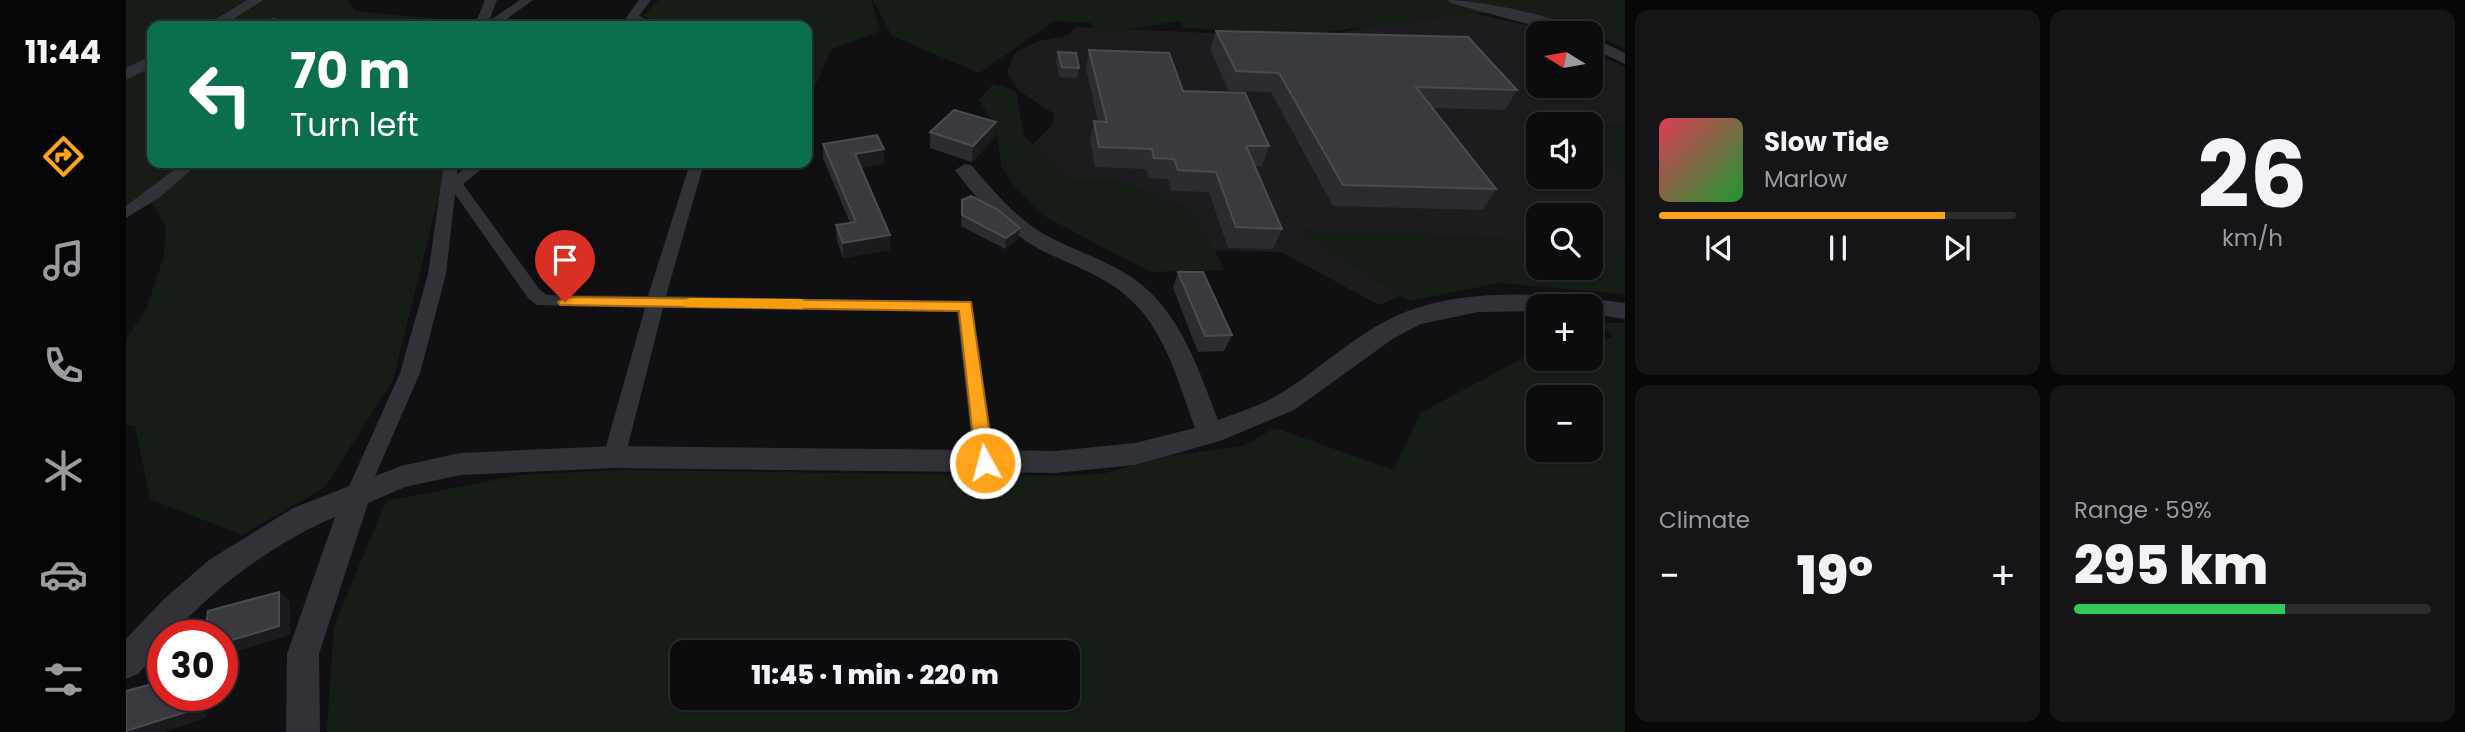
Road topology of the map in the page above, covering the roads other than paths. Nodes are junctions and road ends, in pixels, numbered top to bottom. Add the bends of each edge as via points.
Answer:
1 (257, 0) edge
2 (491, 0) edge
3 (527, 0) edge
4 (645, 0) edge
5 (1455, 0) edge
6 (221, 21) edge
7 (482, 21) edge
8 (496, 21) edge
9 (641, 21) edge
10 (1539, 21) edge
11 (1603, 48) edge
12 (1625, 59) edge
13 (147, 63) edge
14 (126, 75) edge
15 (186, 168) edge
16 (451, 168) edge
17 (474, 168) edge
18 (696, 168) edge
19 (965, 170) dead end
20 (451, 183) junction
21 (126, 214) edge
22 (655, 303) junction
23 (1625, 311) edge
24 (1211, 434) junction
25 (614, 457) junction
26 (985, 463) junction
27 (357, 493) junction
28 (126, 663) edge
29 (303, 732) edge

1 - 6 street
2 - 7 street
3 - 8 street
4 - 9 street via 632,18
5 - 10 street
11 - 12 street
13 - 14 street
15 - 21 street
16 - 20 street
17 - 20 street
18 - 22 street
19 - 24 street via 994,204 1032,236 1111,273 1142,296 1160,318
20 - 22 street via 542,301
20 - 27 street via 437,274 410,373
22 - 25 street
22 - 26 street via 965,306
23 - 24 street via 1568,303 1478,303 1415,317 1385,332 1285,403
24 - 26 street via 1135,454
25 - 26 street
25 - 27 street via 460,464
27 - 28 street via 303,517 220,570 174,610
27 - 29 street via 303,654

